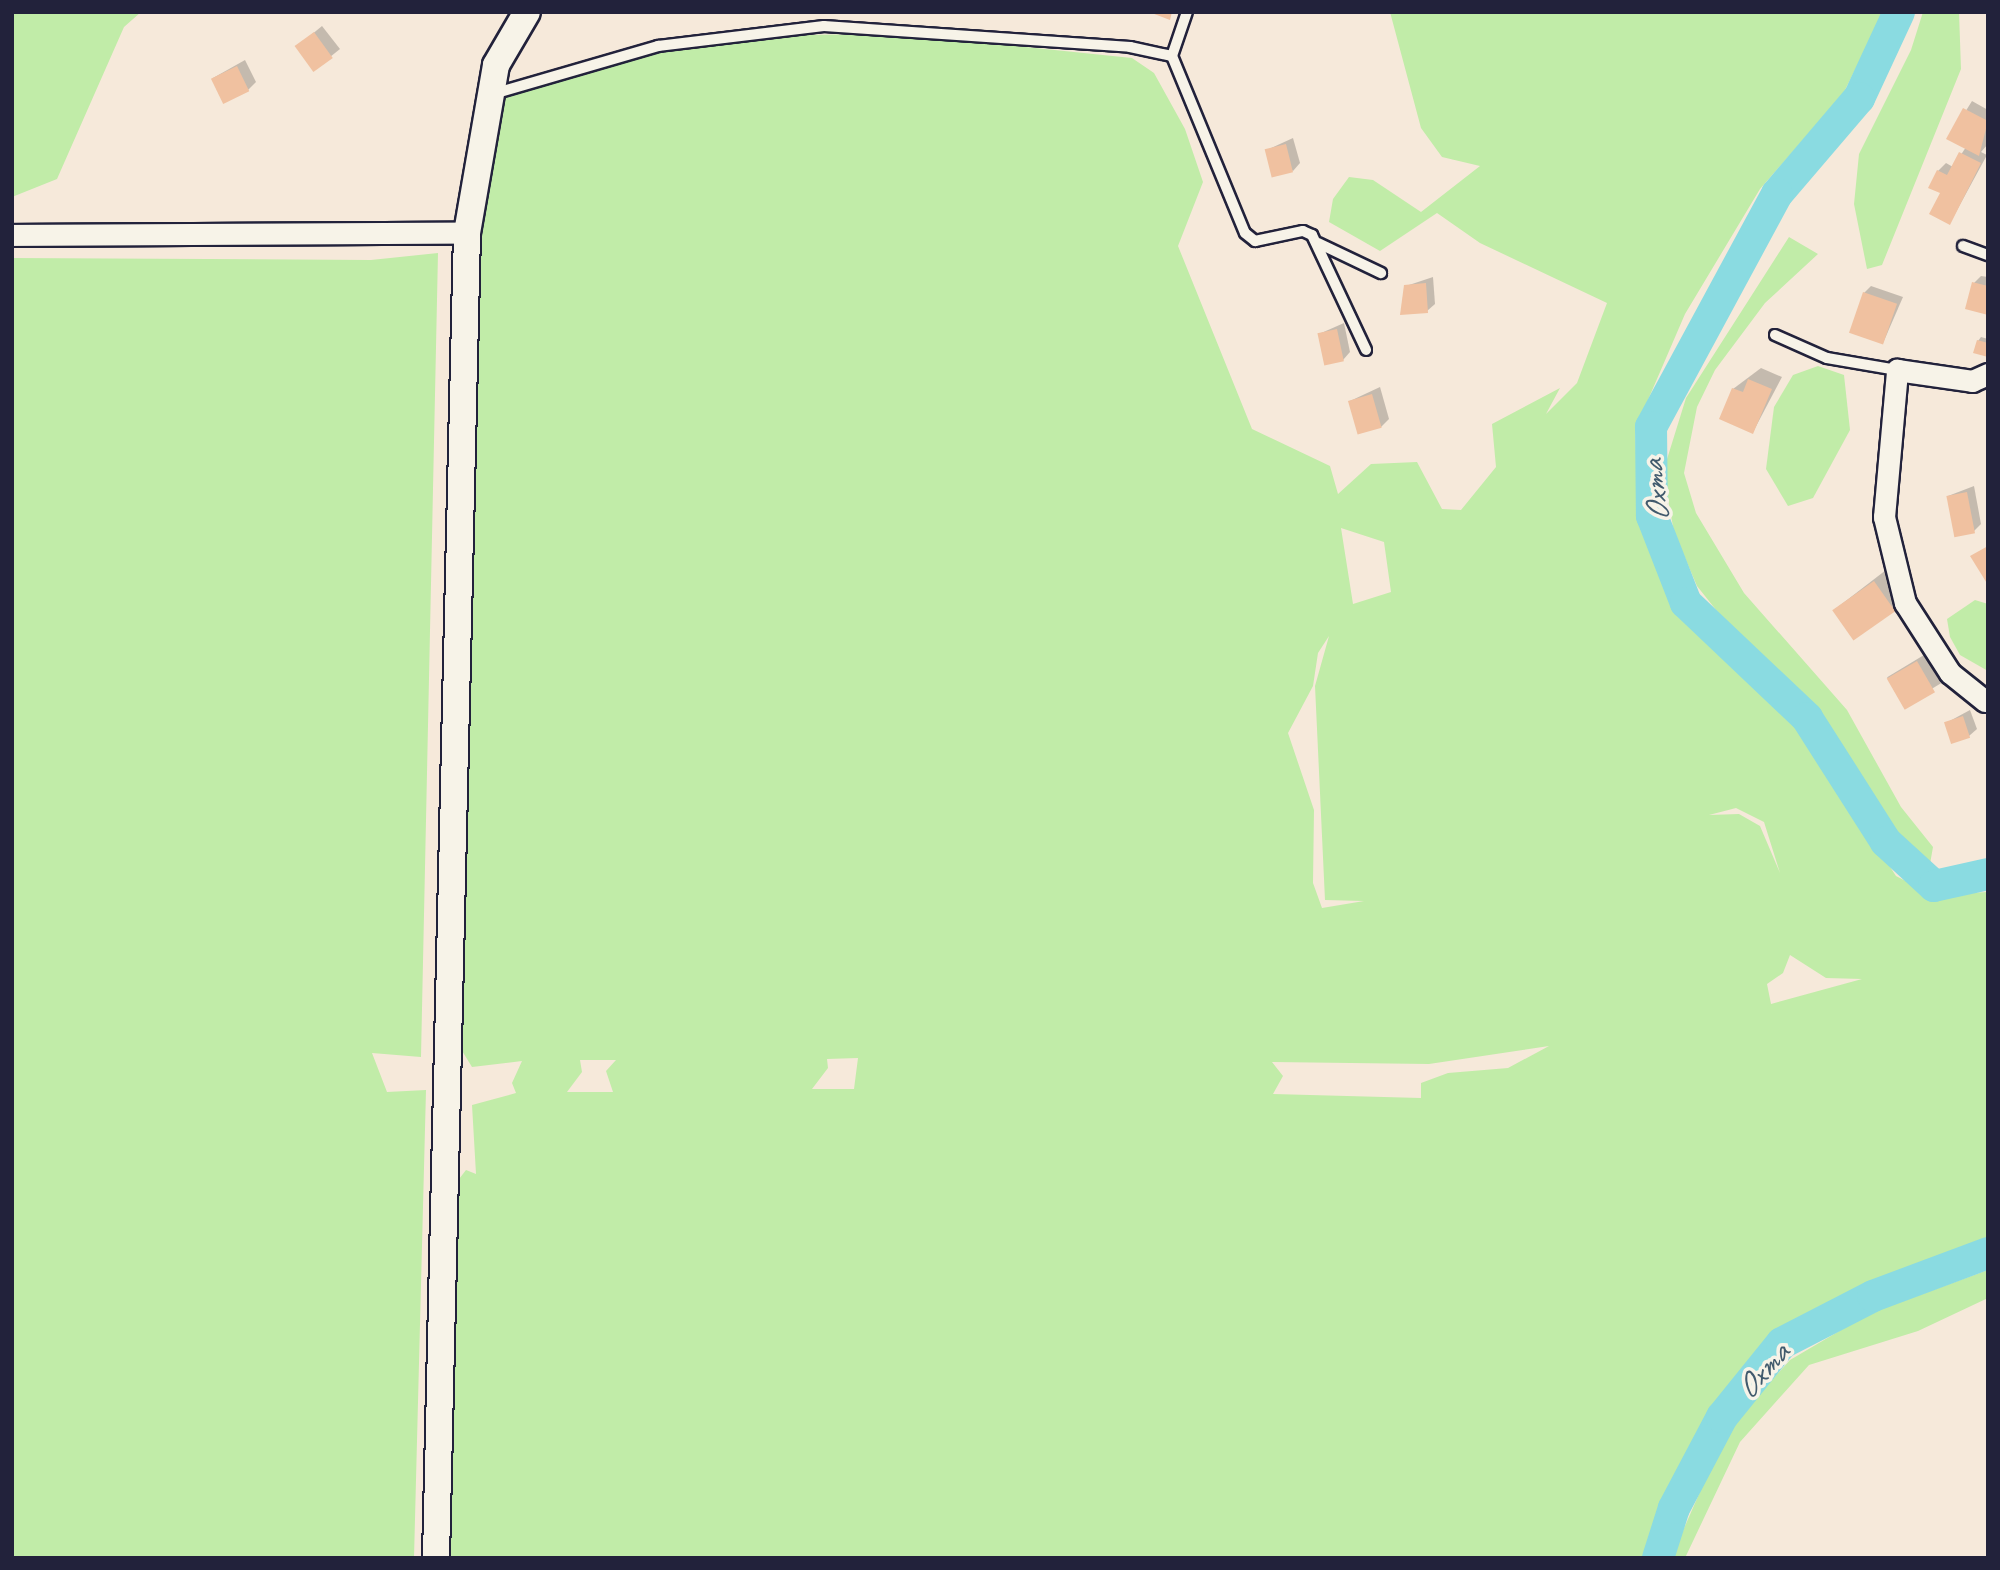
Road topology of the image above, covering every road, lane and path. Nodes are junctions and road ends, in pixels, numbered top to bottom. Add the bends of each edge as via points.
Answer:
1 (527, 12) edge
2 (1187, 12) edge
3 (1172, 55) junction
4 (491, 95) junction
5 (467, 233) junction
6 (12, 234) edge
7 (1318, 243) junction
8 (1963, 246) dead end
9 (1988, 255) edge
10 (1381, 273) dead end
11 (1775, 335) dead end
12 (1366, 350) dead end
13 (1897, 370) junction
14 (1988, 374) edge
15 (1985, 701) dead end
16 (436, 1558) edge

1 - 4 street via 496,65
2 - 3 lane
3 - 4 lane via 1130,47 824,26 658,46
3 - 7 lane via 1245,233 1255,241 1303,231
4 - 5 street
5 - 6 street
5 - 16 street
7 - 10 lane
7 - 12 lane
8 - 9 lane
11 - 13 lane via 1827,358
13 - 14 street via 1972,381
13 - 15 street via 1886,468 1891,565 1905,603 1950,673

